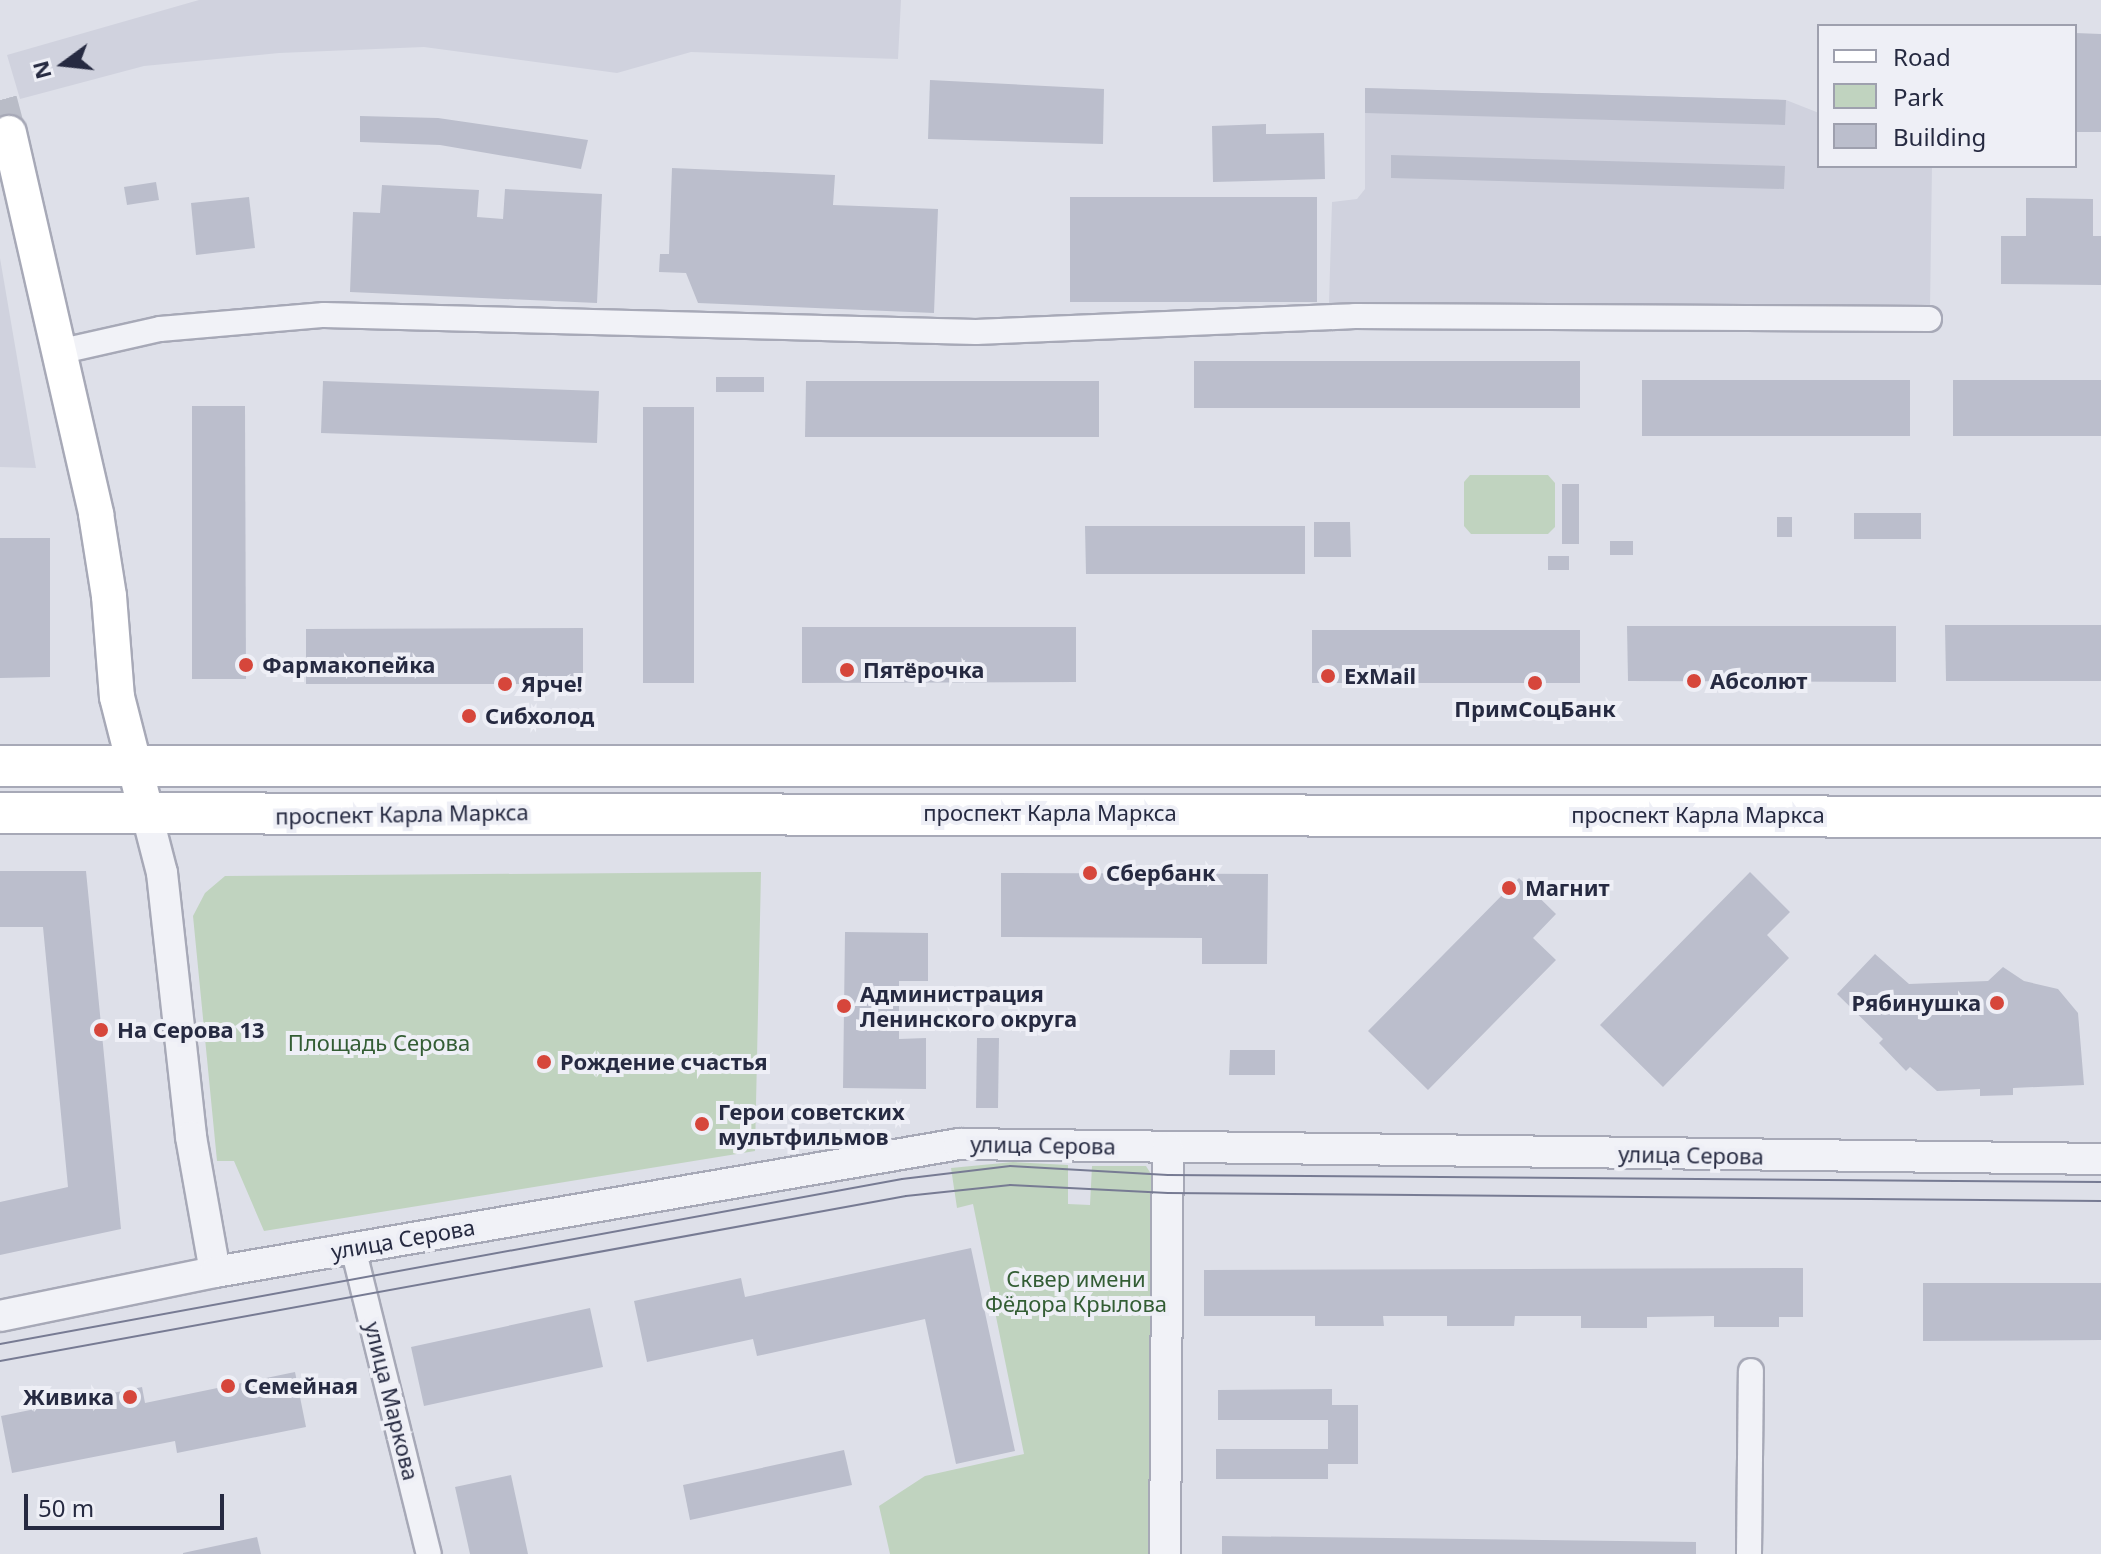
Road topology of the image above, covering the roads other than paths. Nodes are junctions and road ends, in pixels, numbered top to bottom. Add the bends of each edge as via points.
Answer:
1 (9, 133) tunnel mouth
2 (1929, 319) dead end
3 (58, 352) junction
4 (0, 766) edge
5 (2007, 766) junction
6 (2101, 766) edge
7 (134, 767) junction
8 (987, 767) junction
9 (0, 813) edge
10 (987, 813) junction
11 (147, 815) junction
12 (2006, 816) junction
13 (2101, 817) edge
14 (1168, 1148) junction
15 (2101, 1159) edge
16 (353, 1248) junction
17 (215, 1272) junction
18 (0, 1316) edge
19 (1751, 1371) dead end
20 (429, 1554) edge
21 (1165, 1554) edge
22 (1749, 1554) edge

1 - 3 main road
2 - 3 street via 1355,316 976,332 324,315 160,329
3 - 7 main road via 96,514 117,697
4 - 7 main road, проспект Карла Маркса
5 - 6 main road, проспект Карла Маркса
5 - 8 main road, проспект Карла Маркса
5 - 12 main road
7 - 8 main road, проспект Карла Маркса
7 - 11 main road
8 - 10 main road
9 - 11 main road, проспект Карла Маркса
10 - 11 main road, проспект Карла Маркса
10 - 12 main road, проспект Карла Маркса
11 - 17 street via 162,873 191,1137
12 - 13 main road, проспект Карла Маркса
14 - 15 street, улица Серова
14 - 16 street, улица Серова via 959,1144
14 - 21 street
16 - 17 street, улица Серова
16 - 20 street, улица Маркова
17 - 18 street, улица Серова
19 - 22 street

